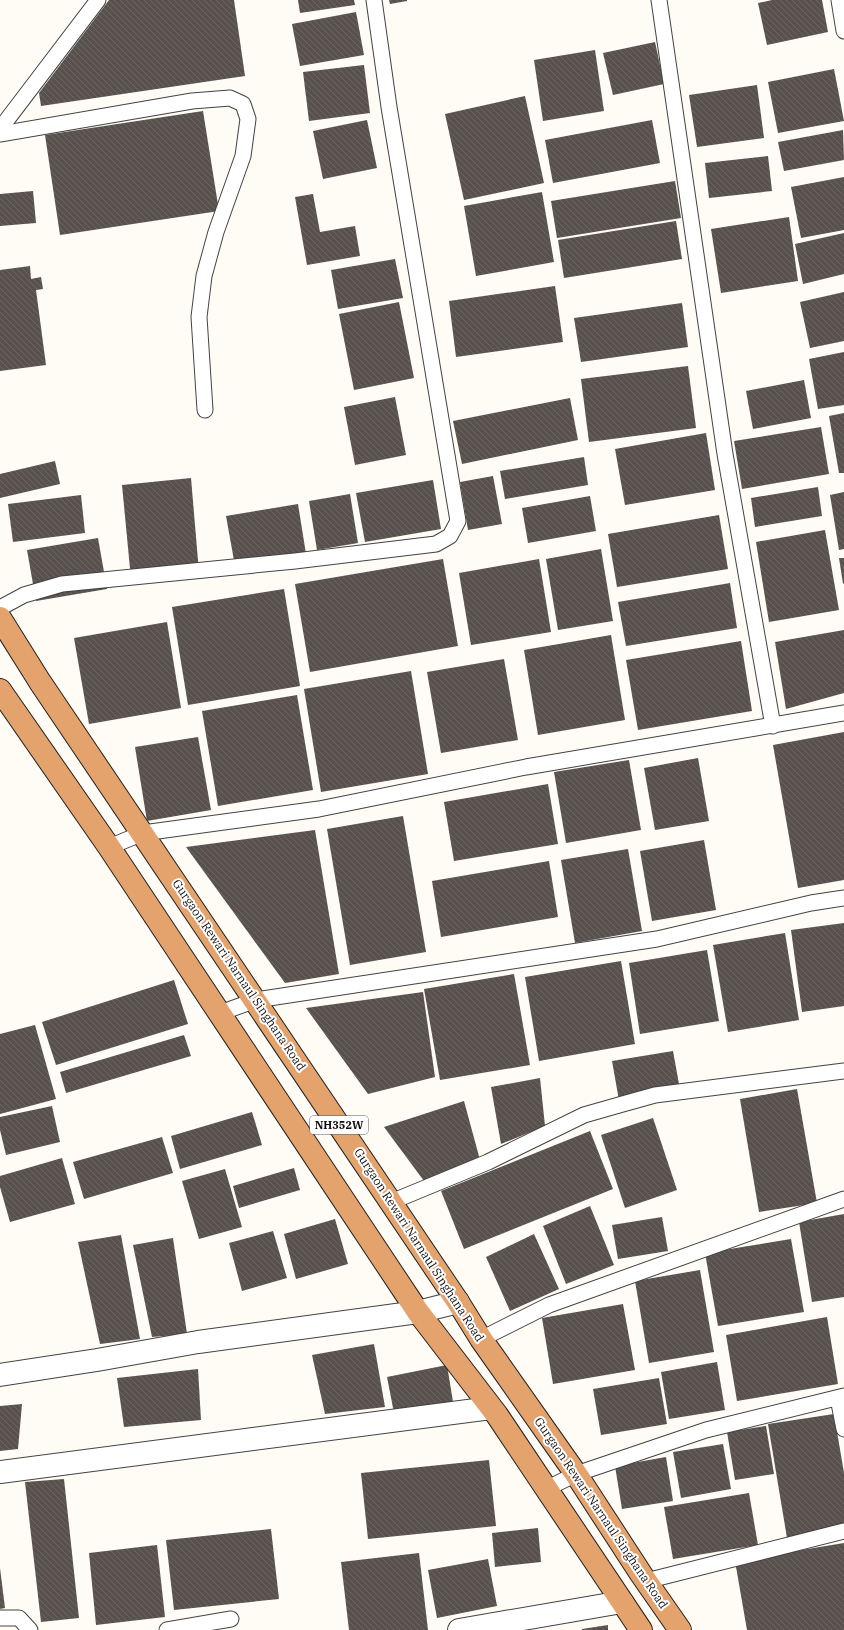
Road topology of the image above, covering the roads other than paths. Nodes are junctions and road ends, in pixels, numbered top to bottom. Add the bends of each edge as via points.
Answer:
1 (98, 0) edge
2 (374, 0) edge
3 (659, 0) edge
4 (839, 0) edge
5 (844, 31) edge
6 (0, 129) edge
7 (0, 134) edge
8 (205, 410) dead end
9 (0, 608) edge
10 (0, 618) edge
11 (0, 690) edge
12 (844, 713) edge
13 (773, 726) junction
14 (143, 833) junction
15 (109, 847) junction
16 (844, 898) edge
17 (256, 1000) junction
18 (220, 1013) junction
19 (844, 1071) edge
20 (844, 1199) edge
21 (391, 1202) junction
22 (458, 1302) junction
23 (418, 1312) junction
24 (481, 1339) junction
25 (0, 1374) edge
26 (841, 1397) edge
27 (491, 1408) junction
28 (844, 1429) edge
29 (0, 1472) edge
30 (576, 1474) junction
31 (546, 1489) junction
32 (844, 1531) edge
33 (646, 1581) junction
34 (622, 1602) junction
35 (0, 1618) edge
36 (231, 1619) dead end
37 (30, 1630) edge
38 (167, 1630) edge
39 (459, 1630) edge
40 (641, 1630) edge
41 (680, 1630) edge

1 - 6 lane
2 - 9 lane via 389,107 458,521 450,536 436,544 62,584 24,595
3 - 13 lane via 725,454
4 - 5 lane
7 - 8 lane via 192,101 230,98 243,104 248,119 242,156 204,276 199,317
10 - 14 highway, Gurgaon Rewari Narnaul Singhana Road / NH352W via 40,682
11 - 15 highway, NH352W
12 - 13 lane
13 - 14 lane via 526,767 319,809
14 - 15 lane
14 - 17 highway, Gurgaon Rewari Narnaul Singhana Road / NH352W
15 - 18 highway, NH352W
16 - 17 lane via 811,903 657,939
17 - 18 lane
17 - 21 highway, Gurgaon Rewari Narnaul Singhana Road / NH352W
18 - 23 highway, NH352W
19 - 21 lane via 655,1095 584,1115 488,1162
20 - 24 lane via 549,1305
21 - 22 highway, Gurgaon Rewari Narnaul Singhana Road / NH352W
22 - 23 street
22 - 24 highway, Gurgaon Rewari Narnaul Singhana Road / NH352W
23 - 25 street via 198,1342
23 - 27 highway, NH352W
24 - 30 highway, Gurgaon Rewari Narnaul Singhana Road / NH352W
26 - 28 lane
26 - 30 lane via 706,1430
27 - 29 street
27 - 31 highway, NH352W
30 - 31 lane
30 - 33 highway, Gurgaon Rewari Narnaul Singhana Road / NH352W
31 - 34 highway, NH352W
32 - 33 lane
33 - 41 highway, Gurgaon Rewari Narnaul Singhana Road / NH352W
34 - 39 street
34 - 40 highway, NH352W
35 - 37 lane via 19,1618
36 - 38 lane

